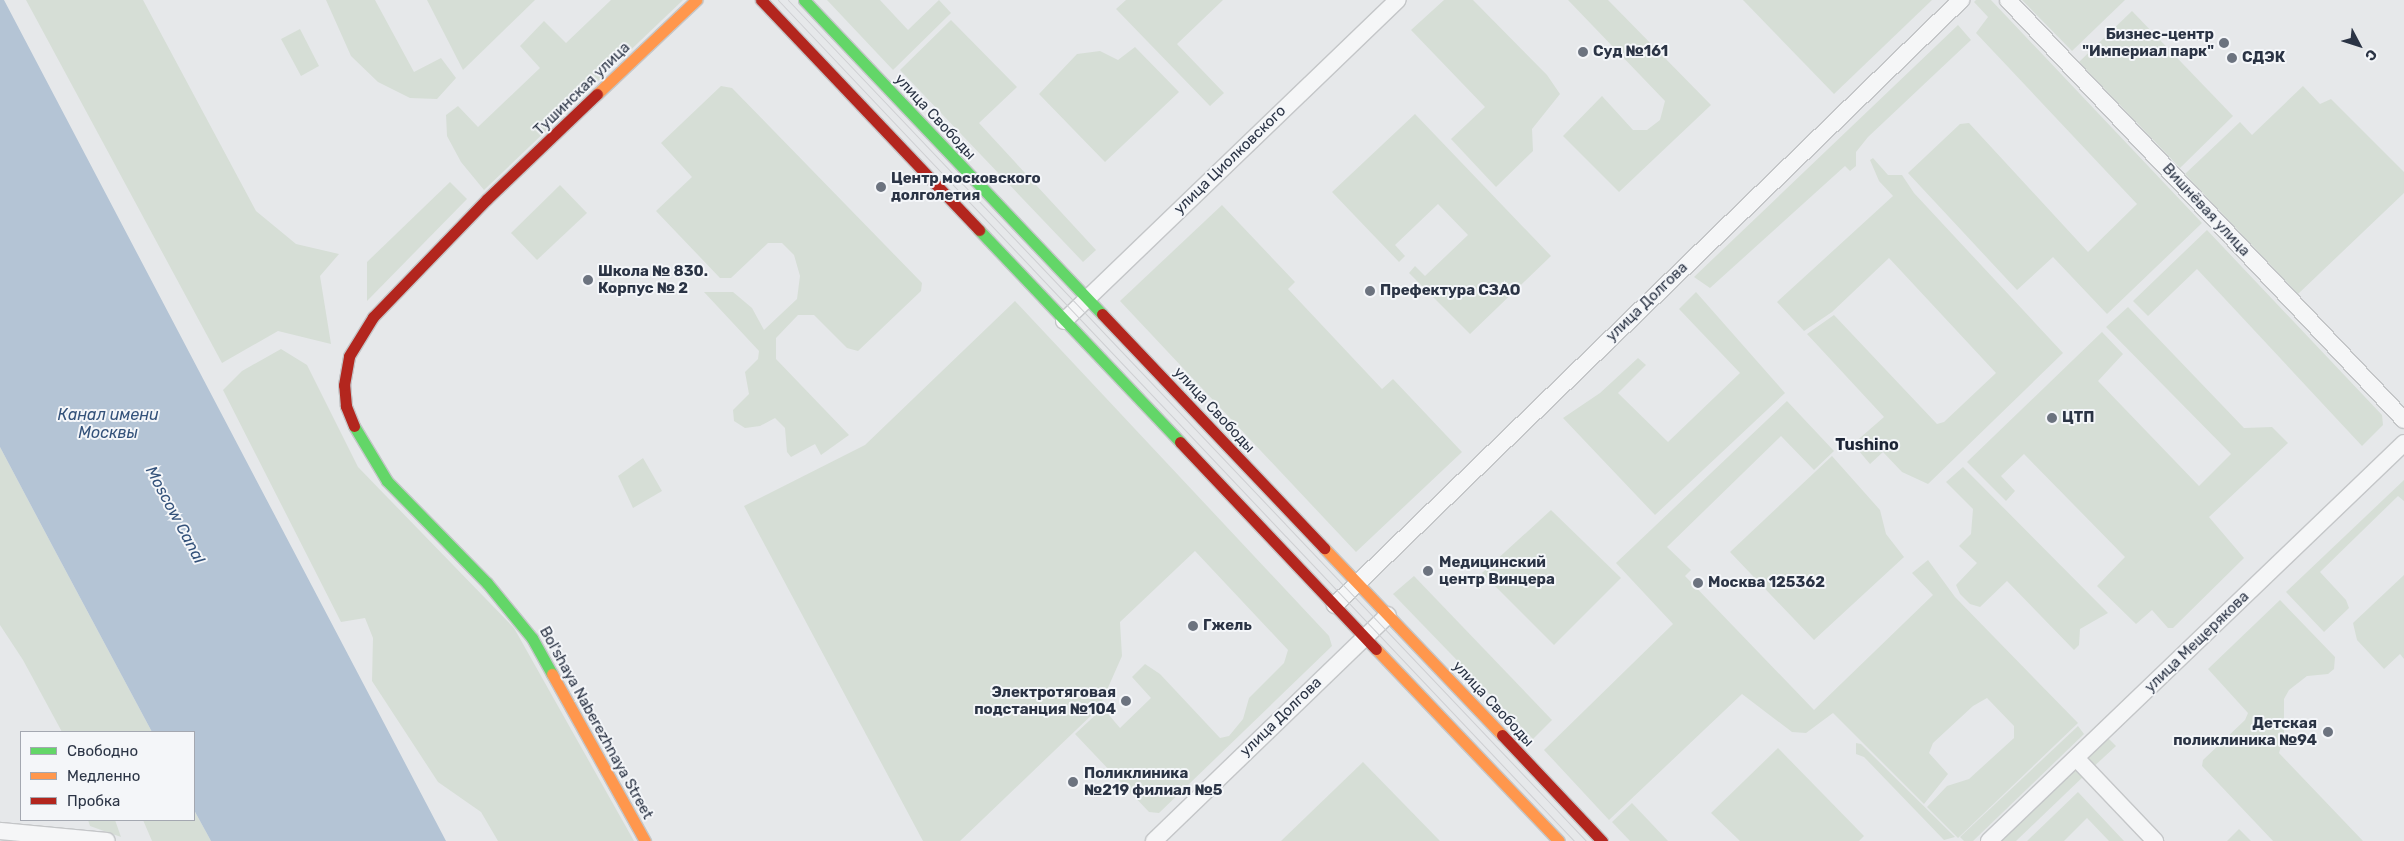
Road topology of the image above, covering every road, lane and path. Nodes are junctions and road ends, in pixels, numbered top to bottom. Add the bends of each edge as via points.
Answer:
1 (696, 0) edge
2 (761, 0) edge
3 (804, 0) edge
4 (1397, 0) edge
5 (1960, 0) edge
6 (2008, 0) edge
7 (487, 199) joint
8 (1086, 299) junction
9 (1064, 321) junction
10 (2404, 420) edge
11 (2404, 443) edge
12 (1358, 583) junction
13 (1335, 605) junction
14 (1388, 615) junction
15 (1365, 637) junction
16 (2076, 758) junction
17 (0, 831) edge
18 (107, 841) edge
19 (645, 841) edge
20 (1154, 841) edge
21 (1559, 841) edge
22 (1602, 841) edge
23 (1989, 841) edge
24 (2155, 841) edge

1 - 7 main road, Тушинская улица
2 - 9 main road
3 - 8 main road, улица Свободы
4 - 8 street, улица Циолковского
5 - 12 street, улица Долгова
6 - 10 street, Вишнёвая улица
7 - 19 main road, Bol'shaya Naberezhnaya Street via 429,256 357,339 346,366 346,406 356,432 387,481 521,621 559,682
8 - 9 street, улица Циолковского
8 - 12 main road, улица Свободы
9 - 13 main road
11 - 16 street, улица Мещерякова
12 - 13 street, улица Долгова
12 - 14 main road, улица Свободы
13 - 15 main road
14 - 15 street, улица Долгова
14 - 22 main road, улица Свободы
15 - 20 street, улица Долгова
15 - 21 main road
16 - 23 street, улица Мещерякова
16 - 24 street
17 - 18 street

